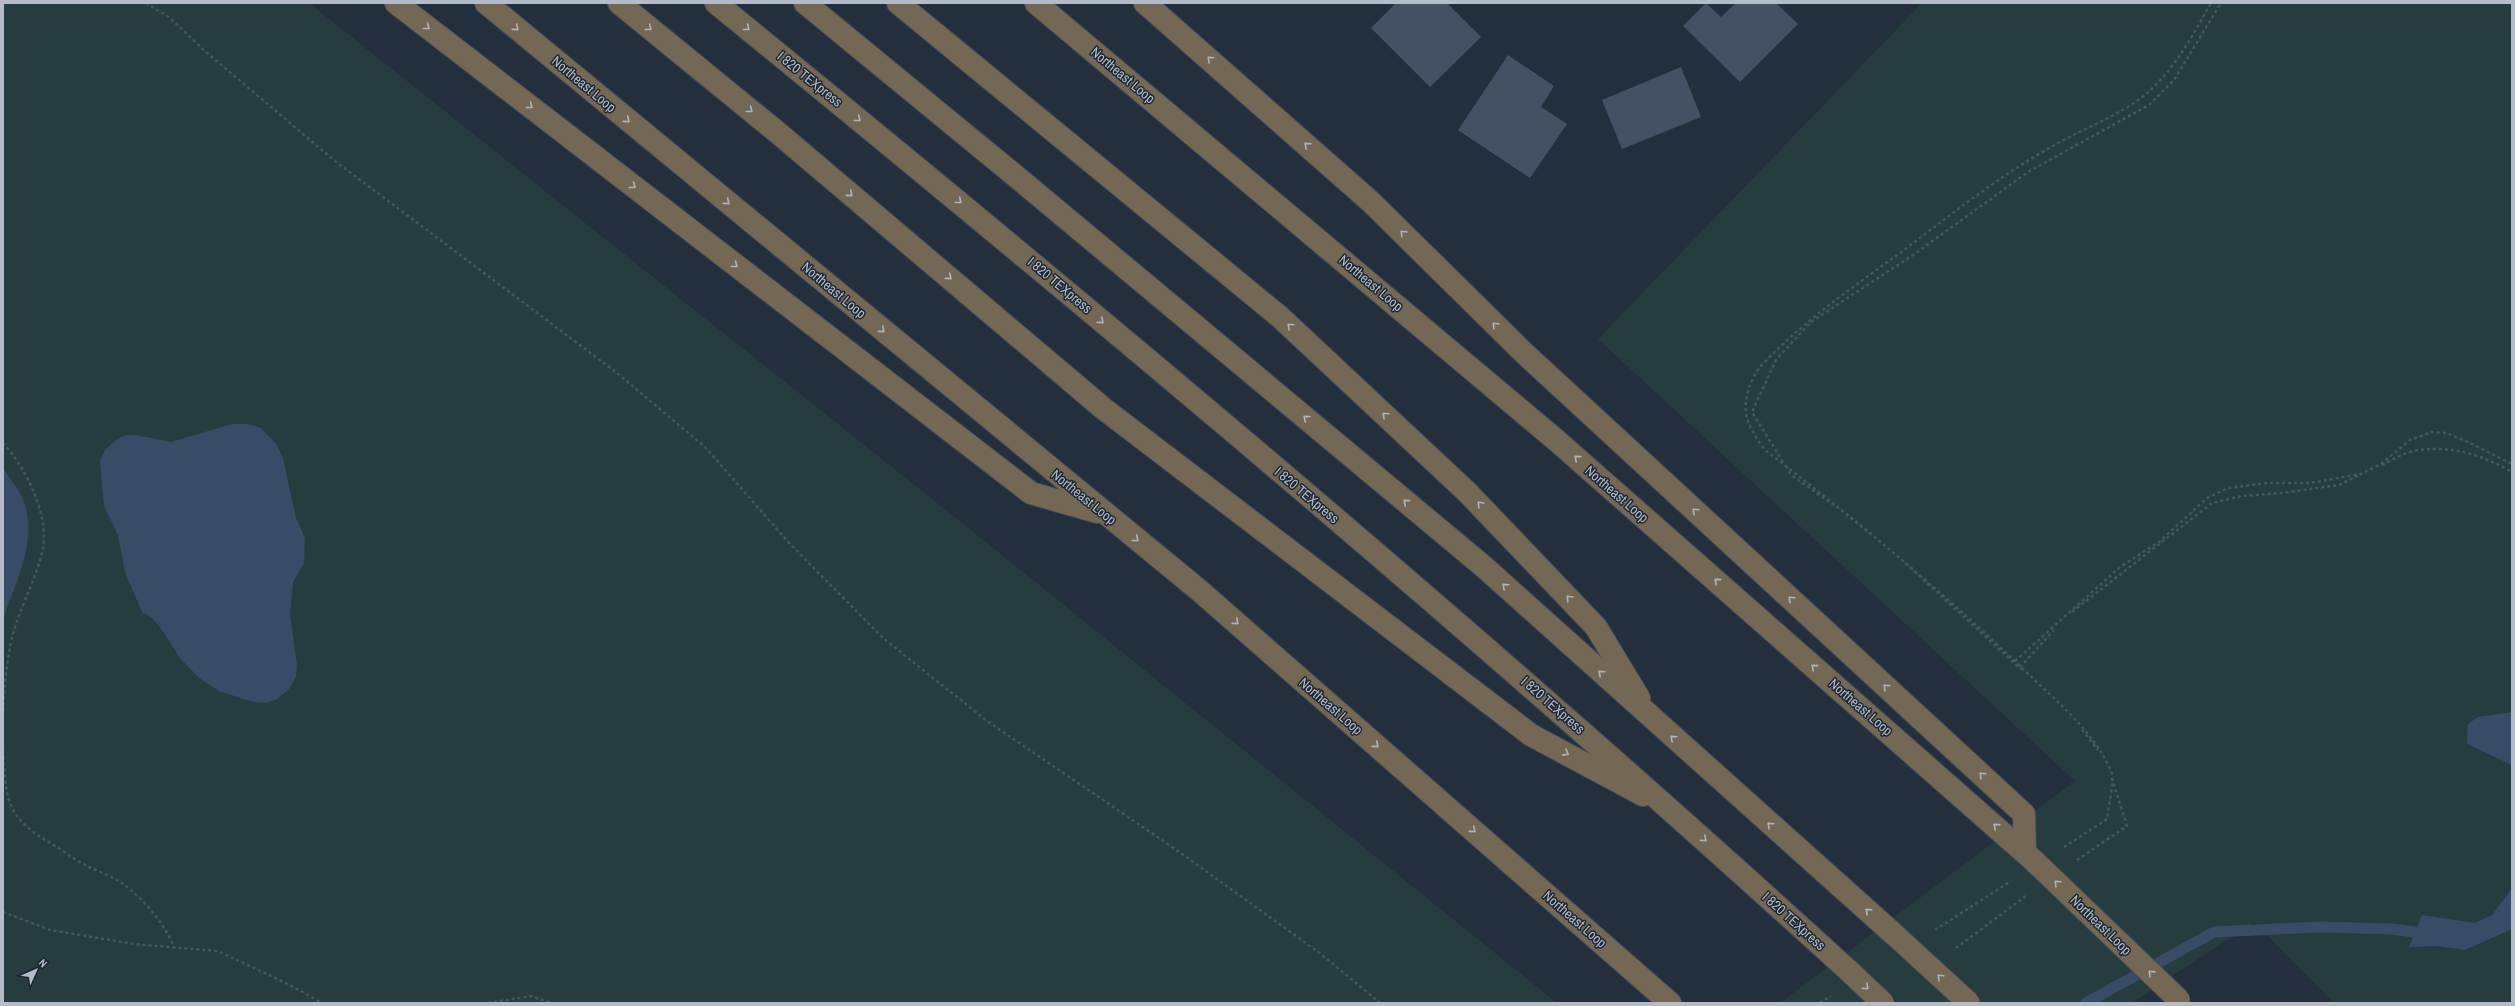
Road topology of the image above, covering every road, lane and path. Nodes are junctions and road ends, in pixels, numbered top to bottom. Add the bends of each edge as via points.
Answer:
1 (146, 3) edge
2 (396, 3) edge
3 (486, 3) edge
4 (619, 3) edge
5 (716, 3) edge
6 (805, 3) edge
7 (898, 3) edge
8 (1036, 3) edge
9 (1145, 3) edge
10 (2211, 3) edge
11 (2221, 3) edge
12 (3, 443) edge
13 (2512, 464) edge
14 (2512, 472) edge
15 (1105, 515) junction
16 (2019, 668) junction
17 (1651, 718) junction
18 (1676, 812) junction
19 (2029, 856) junction
20 (2074, 862) dead end
21 (2029, 894) dead end
22 (3, 912) edge
23 (174, 947) junction
24 (1951, 951) dead end
25 (2181, 1001) edge
26 (322, 1003) edge
27 (488, 1003) edge
28 (551, 1003) edge
29 (1380, 1003) edge
30 (1670, 1003) edge
31 (1883, 1003) edge
32 (1969, 1003) edge

1 - 29 path via 170,18 206,52 335,161 617,372 705,447 790,544 884,638 987,721 1175,849 1321,954
2 -> 15 highway via 1031,493
3 -> 15 highway, Northeast Loop
4 -> 18 highway via 783,137 1104,409 1351,599 1531,735
5 -> 18 highway, I 820 TEXpress via 985,222
17 -> 6 highway via 1483,566
17 -> 7 highway via 1596,627 1467,492 1280,317
19 -> 8 highway, Northeast Loop via 1556,440
19 -> 9 highway via 2024,814 1523,352 1371,202
10 - 13 path via 2170,70 2140,99 2018,166 1832,302 1798,330 1764,362 1753,378 1746,400 1745,418 1752,433 1765,450 1864,526 1932,583 2015,661 2120,567 2159,542 2207,498 2228,488 2267,483 2309,483 2361,474 2381,464 2410,440 2432,432 2468,442
11 - 16 path via 2174,80 2149,105 2028,172 1916,253 1811,322 1776,360 1752,412 1791,474 1894,552
12 - 23 path via 31,485 44,523 42,552 10,647 5,722 8,794 17,816 30,832 118,881 147,905 167,932
14 - 16 path via 2482,457 2452,450 2413,451 2339,485 2289,493 2242,496 2212,503 2084,601
15 -> 30 highway, Northeast Loop via 1200,591
16 - 20 path via 2072,718 2107,761 2126,826
32 -> 17 highway, bridge
18 -> 31 highway, I 820 TEXpress, bridge
25 -> 19 highway, Northeast Loop, bridge
21 - 24 path
22 - 23 path via 50,930 134,944
23 - 26 path via 218,952 288,984
27 - 28 path via 531,996

